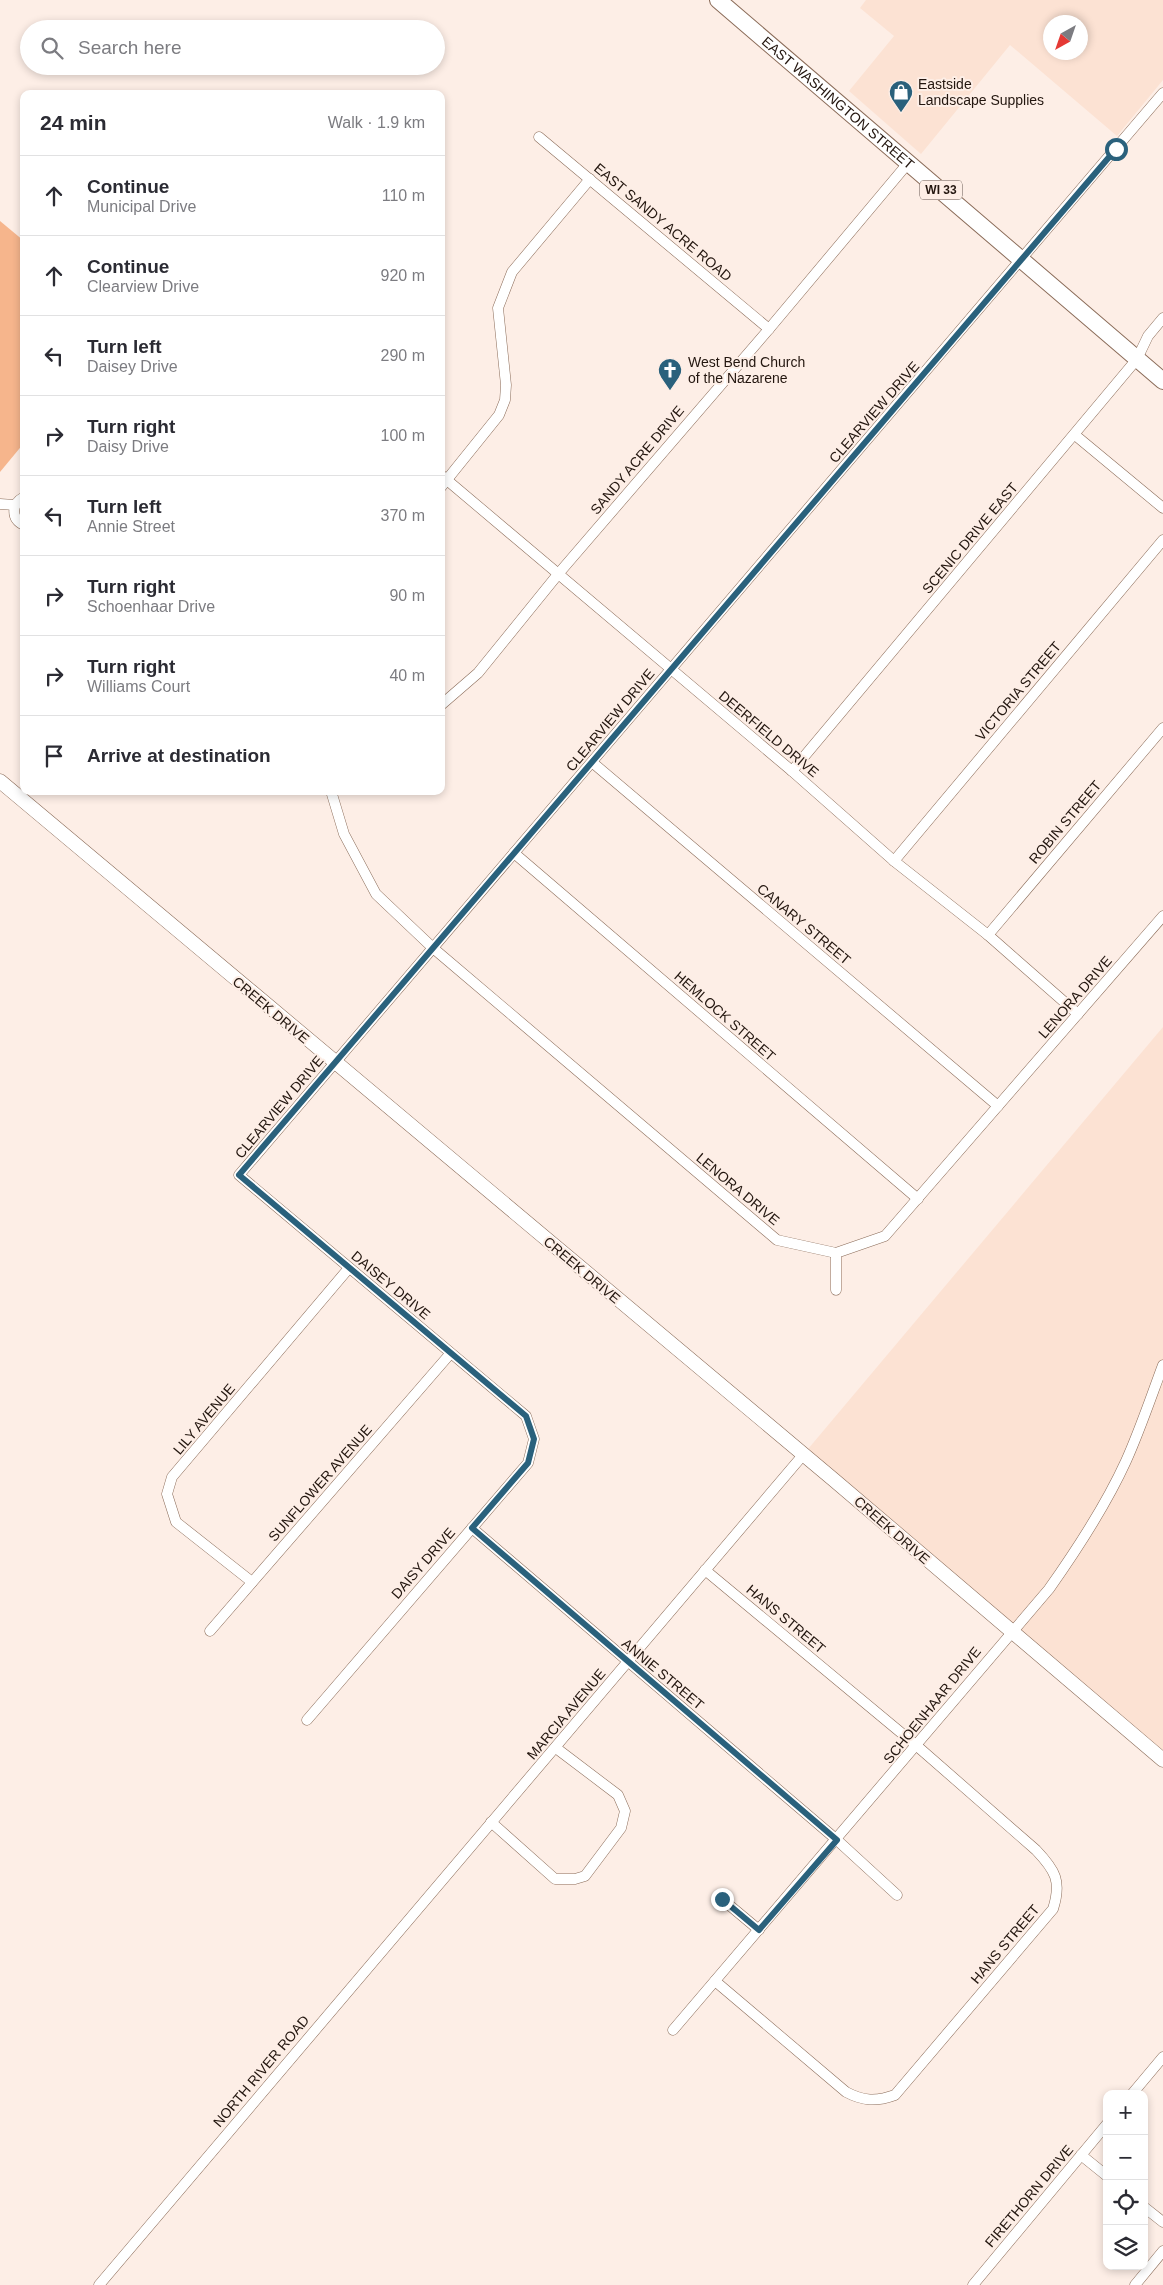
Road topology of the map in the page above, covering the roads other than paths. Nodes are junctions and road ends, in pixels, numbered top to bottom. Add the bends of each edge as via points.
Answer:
1 (718, 0) edge
2 (1163, 93) edge
3 (540, 137) dead end
4 (909, 162) junction
5 (590, 179) junction
6 (1022, 260) junction
7 (1163, 318) edge
8 (769, 329) junction
9 (1137, 359) junction
10 (1163, 380) edge
11 (1075, 435) junction
12 (445, 479) edge
13 (445, 483) edge
14 (20, 501) edge
15 (0, 504) edge
16 (15, 505) junction
17 (1163, 508) edge
18 (20, 522) edge
19 (1163, 540) edge
20 (559, 573) junction
21 (671, 670) junction
22 (445, 702) edge
23 (1163, 728) edge
24 (593, 763) junction
25 (792, 771) junction
26 (0, 781) edge
27 (332, 795) edge
28 (514, 853) junction
29 (894, 861) junction
30 (1163, 916) edge
31 (988, 935) junction
32 (433, 948) junction
33 (1078, 1014) junction
34 (334, 1063) junction
35 (998, 1106) junction
36 (239, 1175) joint
37 (918, 1199) junction
38 (836, 1253) junction
39 (349, 1268) junction
40 (836, 1290) dead end
41 (450, 1354) junction
42 (1163, 1365) edge
43 (526, 1416) joint
44 (803, 1455) junction
45 (472, 1528) junction
46 (705, 1570) junction
47 (252, 1582) junction
48 (210, 1631) dead end
49 (1011, 1632) junction
50 (628, 1662) junction
51 (308, 1720) dead end
52 (917, 1746) junction
53 (556, 1748) junction
54 (1163, 1760) edge
55 (491, 1822) junction
56 (837, 1840) junction
57 (445, 1875) joint
58 (897, 1895) dead end
59 (722, 1899) dead end
60 (759, 1930) junction
61 (715, 1981) junction
62 (673, 2030) dead end
63 (1163, 2057) edge
64 (1135, 2090) edge
65 (1103, 2129) edge
66 (1081, 2155) junction
67 (1103, 2173) edge
68 (1148, 2210) edge
69 (1163, 2222) edge
70 (1163, 2251) edge
71 (99, 2285) edge
72 (973, 2285) edge
73 (1135, 2285) edge

1 - 4 main road, EAST WASHINGTON STREET / WI 33
2 - 6 street, CLEARVIEW DRIVE
3 - 5 street, EAST SANDY ACRE ROAD
4 - 6 main road, EAST WASHINGTON STREET / WI 33
4 - 8 street, SANDY ACRE DRIVE
5 - 8 street, EAST SANDY ACRE ROAD
5 - 12 street via 512,272 498,308 505,400 499,415
6 - 9 main road, EAST WASHINGTON STREET / WI 33
6 - 21 street, CLEARVIEW DRIVE
7 - 9 street, SCENIC DRIVE EAST via 1148,336
8 - 20 street, SANDY ACRE DRIVE
9 - 10 main road, EAST WASHINGTON STREET / WI 33
9 - 11 street, SCENIC DRIVE EAST
11 - 17 street
11 - 25 street, SCENIC DRIVE EAST
13 - 20 street, DEERFIELD DRIVE
14 - 16 street
15 - 16 street
16 - 18 street via 15,518
19 - 29 street, VICTORIA STREET
20 - 21 street, DEERFIELD DRIVE
20 - 22 street, SANDY ACRE DRIVE via 478,673
21 - 24 street, CLEARVIEW DRIVE
21 - 25 street, DEERFIELD DRIVE
23 - 31 street, ROBIN STREET
24 - 28 street, CLEARVIEW DRIVE
24 - 35 street, CANARY STREET
25 - 29 street, DEERFIELD DRIVE
26 - 34 street, CREEK DRIVE
27 - 32 street, LENORA DRIVE via 344,834 376,894
28 - 32 street, CLEARVIEW DRIVE
28 - 37 street, HEMLOCK STREET
29 - 31 street, DEERFIELD DRIVE
30 - 33 street, LENORA DRIVE
31 - 33 street, DEERFIELD DRIVE
32 - 34 street, CLEARVIEW DRIVE
32 - 38 street, LENORA DRIVE via 777,1240
33 - 35 street, LENORA DRIVE
34 - 36 street, CLEARVIEW DRIVE
34 - 44 street, CREEK DRIVE
35 - 37 street, LENORA DRIVE
36 - 39 street, DAISEY DRIVE
37 - 38 street, LENORA DRIVE via 885,1236
38 - 40 street
39 - 41 street, DAISEY DRIVE
39 - 47 street, LILY AVENUE via 172,1477 167,1494 176,1522
41 - 43 street, DAISEY DRIVE
41 - 47 street, SUNFLOWER AVENUE
42 - 49 street, SCHOENHAAR DRIVE via 1126,1461 1090,1528 1049,1589
43 - 45 street, DAISY DRIVE via 534,1439 528,1463
44 - 46 street, MARCIA AVENUE
44 - 49 street, CREEK DRIVE
45 - 50 street, ANNIE STREET
45 - 51 street, DAISY DRIVE
46 - 50 street, MARCIA AVENUE
46 - 52 street, HANS STREET
47 - 48 street, SUNFLOWER AVENUE
49 - 52 street, SCHOENHAAR DRIVE
49 - 54 street, CREEK DRIVE
50 - 53 street, MARCIA AVENUE
50 - 56 street, ANNIE STREET
52 - 56 street, SCHOENHAAR DRIVE
52 - 61 street, HANS STREET via 1050,1864 1057,1887 1053,1908 895,2095 882,2100 867,2100 846,2092
53 - 55 street, MARCIA AVENUE
53 - 55 street via 618,1795 625,1811 622,1828 585,1876 556,1879
55 - 57 street, MARCIA AVENUE
56 - 58 street, ANNIE STREET
56 - 60 street, SCHOENHAAR DRIVE
57 - 71 street, NORTH RIVER ROAD
59 - 60 street
60 - 61 street, SCHOENHAAR DRIVE
61 - 62 street, SCHOENHAAR DRIVE
63 - 64 street
65 - 66 street, FIRETHORN DRIVE
66 - 67 street
66 - 72 street, FIRETHORN DRIVE
68 - 69 street
70 - 73 street

